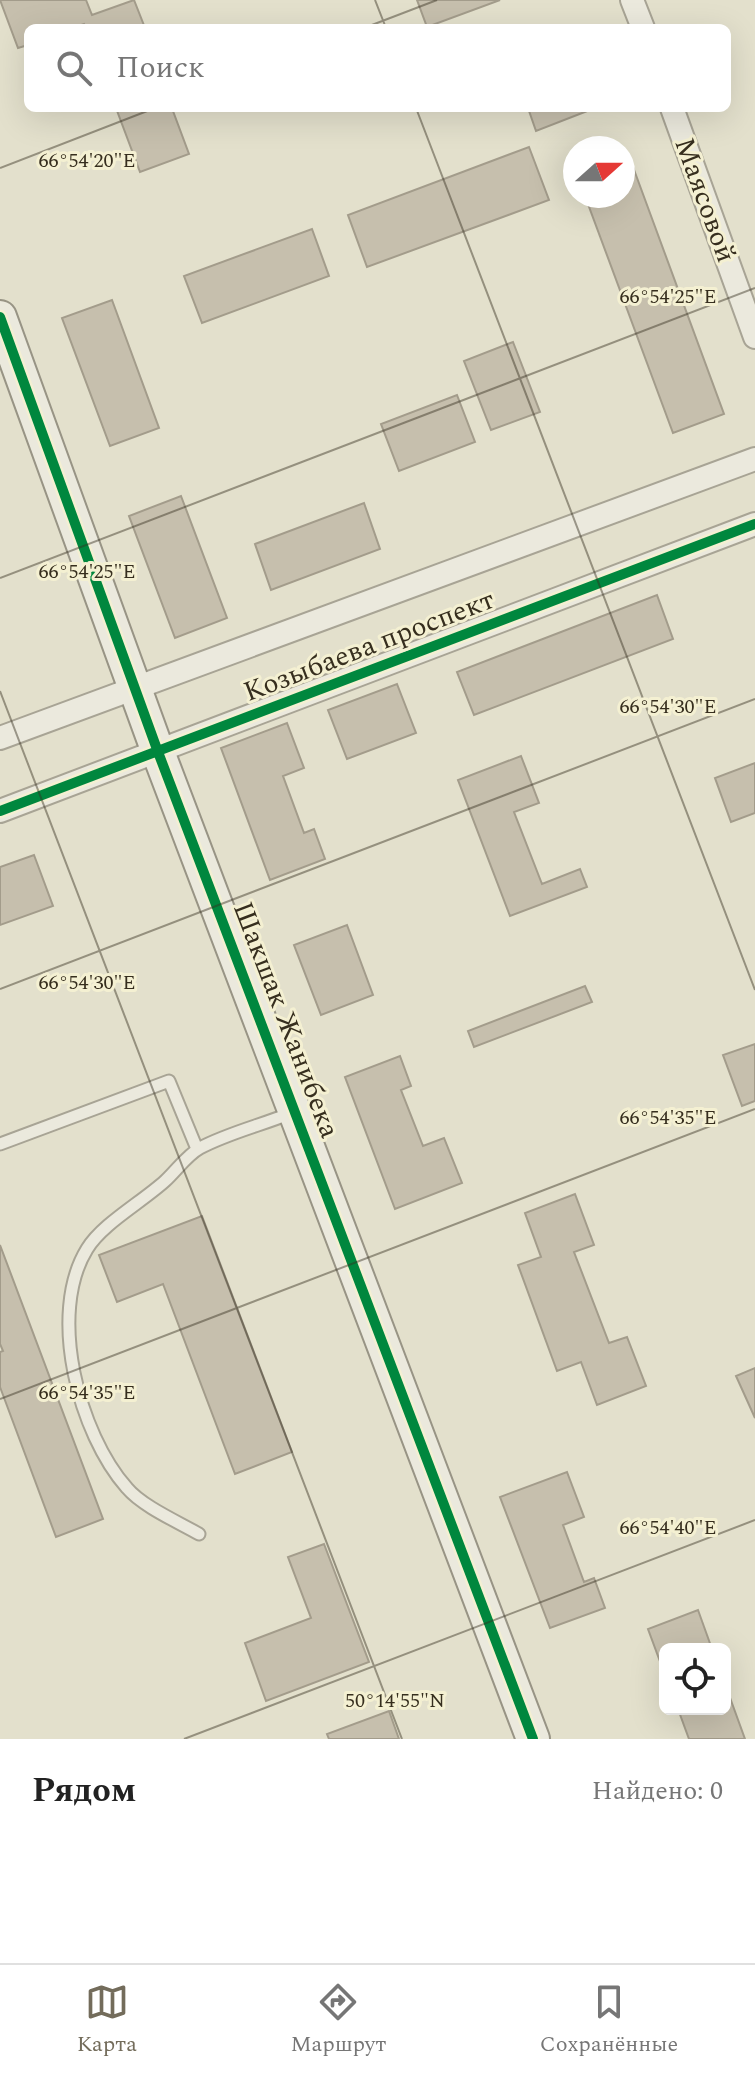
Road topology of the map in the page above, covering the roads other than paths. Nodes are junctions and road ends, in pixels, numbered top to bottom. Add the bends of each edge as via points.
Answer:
1 (632, 0) edge
2 (641, 24) edge
3 (673, 112) edge
4 (0, 317) edge
5 (755, 337) edge
6 (6, 355) edge
7 (755, 459) edge
8 (755, 524) edge
9 (135, 686) junction
10 (0, 738) edge
11 (158, 752) junction
12 (0, 811) edge
13 (296, 1112) junction
14 (0, 1144) edge
15 (197, 1149) junction
16 (199, 1534) dead end
17 (533, 1739) edge

1 - 2 street
3 - 5 street, Маясовой
4 - 6 street, Шакшак Жанибека
6 - 9 street, Шакшак Жанибека
7 - 9 street, Козыбаева проспект
8 - 11 street, Козыбаева проспект
9 - 10 street, Козыбаева проспект
9 - 11 street, Шакшак Жанибека
11 - 12 street, Козыбаева проспект
11 - 13 street, Шакшак Жанибека
13 - 15 lane
13 - 17 street, Шакшак Жанибека
14 - 15 lane via 169,1081
15 - 16 lane via 87,1248 68,1311 78,1391 104,1458 129,1491

